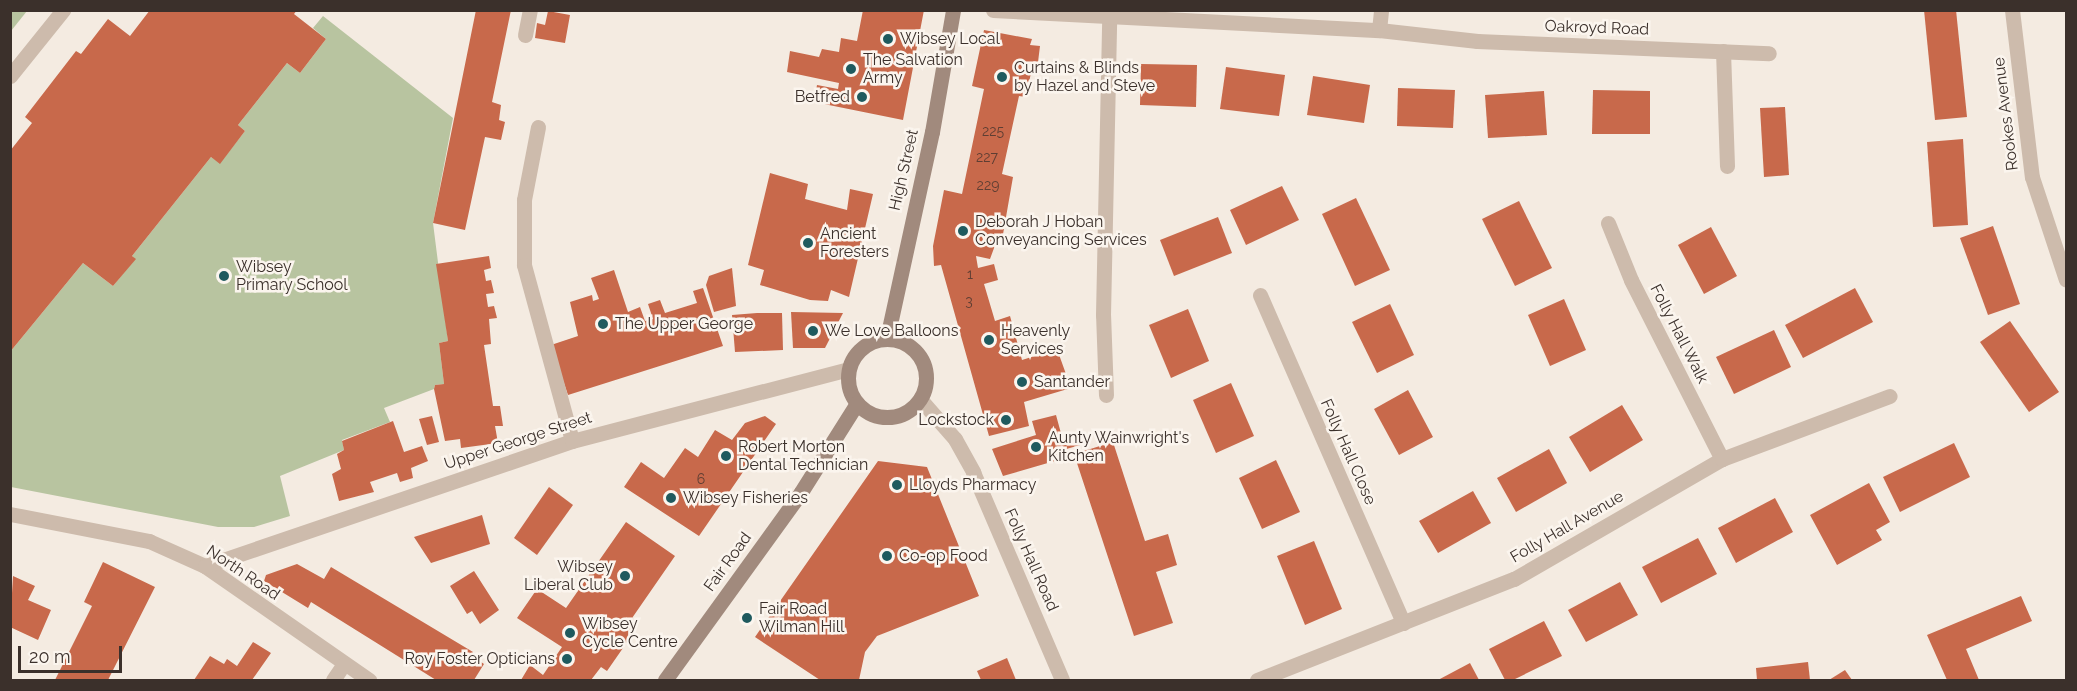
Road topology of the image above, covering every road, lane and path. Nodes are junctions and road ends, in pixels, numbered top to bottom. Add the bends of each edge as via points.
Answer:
1 (63, 10) edge
2 (530, 10) edge
3 (953, 10) edge
4 (993, 10) edge
5 (1381, 10) edge
6 (2013, 10) edge
7 (1132, 14) edge
8 (1196, 16) edge
9 (1109, 18) junction
10 (1379, 30) junction
11 (525, 36) dead end
12 (1723, 51) junction
13 (1769, 53) dead end
14 (10, 76) edge
15 (538, 127) dead end
16 (1727, 166) dead end
17 (1608, 223) dead end
18 (2067, 280) edge
19 (1260, 295) dead end
20 (887, 338) junction
21 (849, 369) junction
22 (1106, 395) dead end
23 (1890, 396) dead end
24 (920, 399) junction
25 (857, 403) junction
26 (572, 441) junction
27 (1722, 459) junction
28 (10, 514) edge
29 (205, 566) junction
30 (1403, 623) junction
31 (344, 665) junction
32 (333, 681) edge
33 (369, 681) edge
34 (665, 681) edge
35 (1062, 681) edge
36 (1257, 681) edge

1 - 14 street
2 - 11 street
3 - 20 main road, High Street via 932,132
4 - 9 street, Oakroyd Road
5 - 10 street
6 - 18 street, Rookes Avenue via 2032,177
7 - 8 street, Oakroyd Road
7 - 9 street, Oakroyd Road
8 - 10 street, Oakroyd Road
9 - 22 street via 1102,315
10 - 12 street, Oakroyd Road via 1477,41
12 - 13 street, Oakroyd Road
12 - 16 street
15 - 26 street via 524,200 524,265
17 - 27 street, Folly Hall Walk via 1631,280
19 - 30 street, Folly Hall Close
20 - 21 main road via 862,347
20 - 24 main road via 906,344 921,357 927,382
21 - 25 main road via 847,382
21 - 26 street, Upper George Street
23 - 27 street, Folly Hall Avenue
24 - 25 main road via 905,413 893,417 868,413
24 - 35 street, Folly Hall Road via 955,439 973,472
25 - 34 main road, Fair Road via 801,492
26 - 29 street, Upper George Street
27 - 30 street, Folly Hall Avenue via 1514,579
28 - 29 street, North Road via 149,541
29 - 31 street, North Road
30 - 36 street, Folly Hall Avenue
31 - 32 street
31 - 33 street, North Road

